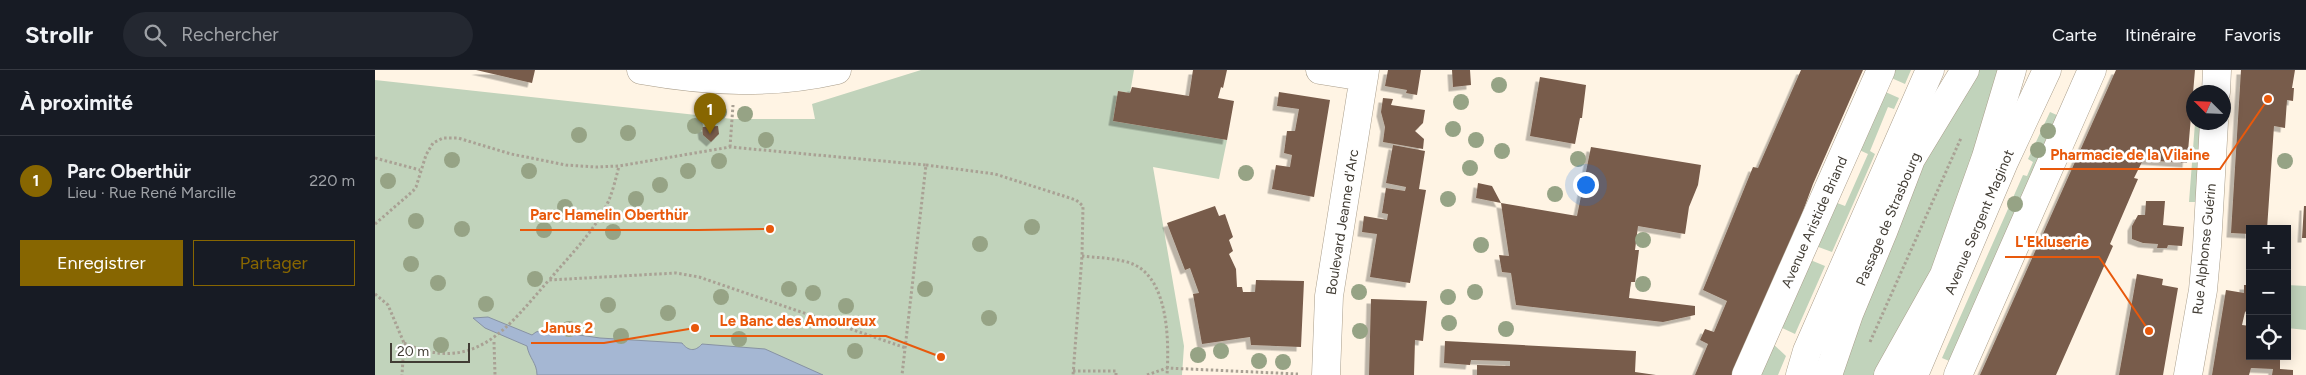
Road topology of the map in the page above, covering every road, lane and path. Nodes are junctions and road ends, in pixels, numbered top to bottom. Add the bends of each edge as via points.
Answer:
1 (641, 70) edge
2 (837, 70) edge
3 (1320, 70) edge
4 (1881, 70) edge
5 (1931, 70) edge
6 (1965, 70) edge
7 (2012, 70) edge
8 (2047, 70) edge
9 (2092, 70) edge
10 (1365, 74) edge
11 (733, 119) dead end
12 (2214, 130) edge
13 (1963, 133) dead end
14 (731, 147) junction
15 (375, 158) edge
16 (1911, 159) junction
17 (2005, 162) junction
18 (926, 165) junction
19 (619, 166) junction
20 (420, 170) junction
21 (1864, 222) junction
22 (375, 224) edge
23 (1082, 256) junction
24 (1944, 275) junction
25 (549, 280) junction
26 (375, 294) edge
27 (494, 342) junction
28 (405, 343) junction
29 (490, 346) dead end
30 (906, 348) junction
31 (1868, 348) dead end
32 (1925, 350) junction
33 (430, 357) dead end
34 (1167, 368) junction
35 (1073, 373) edge
36 (403, 375) edge
37 (495, 375) edge
38 (902, 375) edge
39 (1116, 375) edge
40 (1147, 375) edge
41 (1167, 375) edge
42 (1327, 375) edge
43 (1746, 375) edge
44 (1800, 375) edge
45 (1829, 375) edge
46 (1889, 375) edge
47 (1914, 375) edge
48 (1958, 375) edge
49 (2188, 375) edge

1 - 2 street via 733,81 776,80
3 - 10 street
4 - 43 street, Avenue Aristide Briand
5 - 16 street
5 - 21 street
6 - 16 street, Passage de Strasbourg
7 - 24 street via 1986,157
8 - 17 street, Avenue Sergent Maginot
9 - 48 street
10 - 42 street, Boulevard Jeanne d'Arc via 1329,296
11 - 14 path
12 - 49 street, Rue Alphonse Guérin via 2206,255
13 - 31 path
14 - 18 path
14 - 19 path
15 - 20 path
16 - 21 street
16 - 45 street, Passage de Strasbourg via 1849,314
17 - 24 street
17 - 32 street, Avenue Sergent Maginot
18 - 23 path via 995,174 1081,203 1084,211
18 - 30 path
19 - 20 path via 566,165 511,154 458,138 443,138 433,143
19 - 25 path via 610,198 593,229
20 - 22 path via 413,191
21 - 44 street via 1807,351
23 - 34 path via 1123,261 1148,275 1165,310
23 - 35 path
24 - 32 street
24 - 46 street
25 - 27 path
25 - 30 path via 676,273 699,277
26 - 28 path via 388,305
27 - 29 path
27 - 37 path
28 - 33 path
28 - 36 path
30 - 38 path
32 - 47 street, Avenue Sergent Maginot
34 - 40 path
34 - 41 path
34 - 42 path
35 - 39 path via 1116,371

